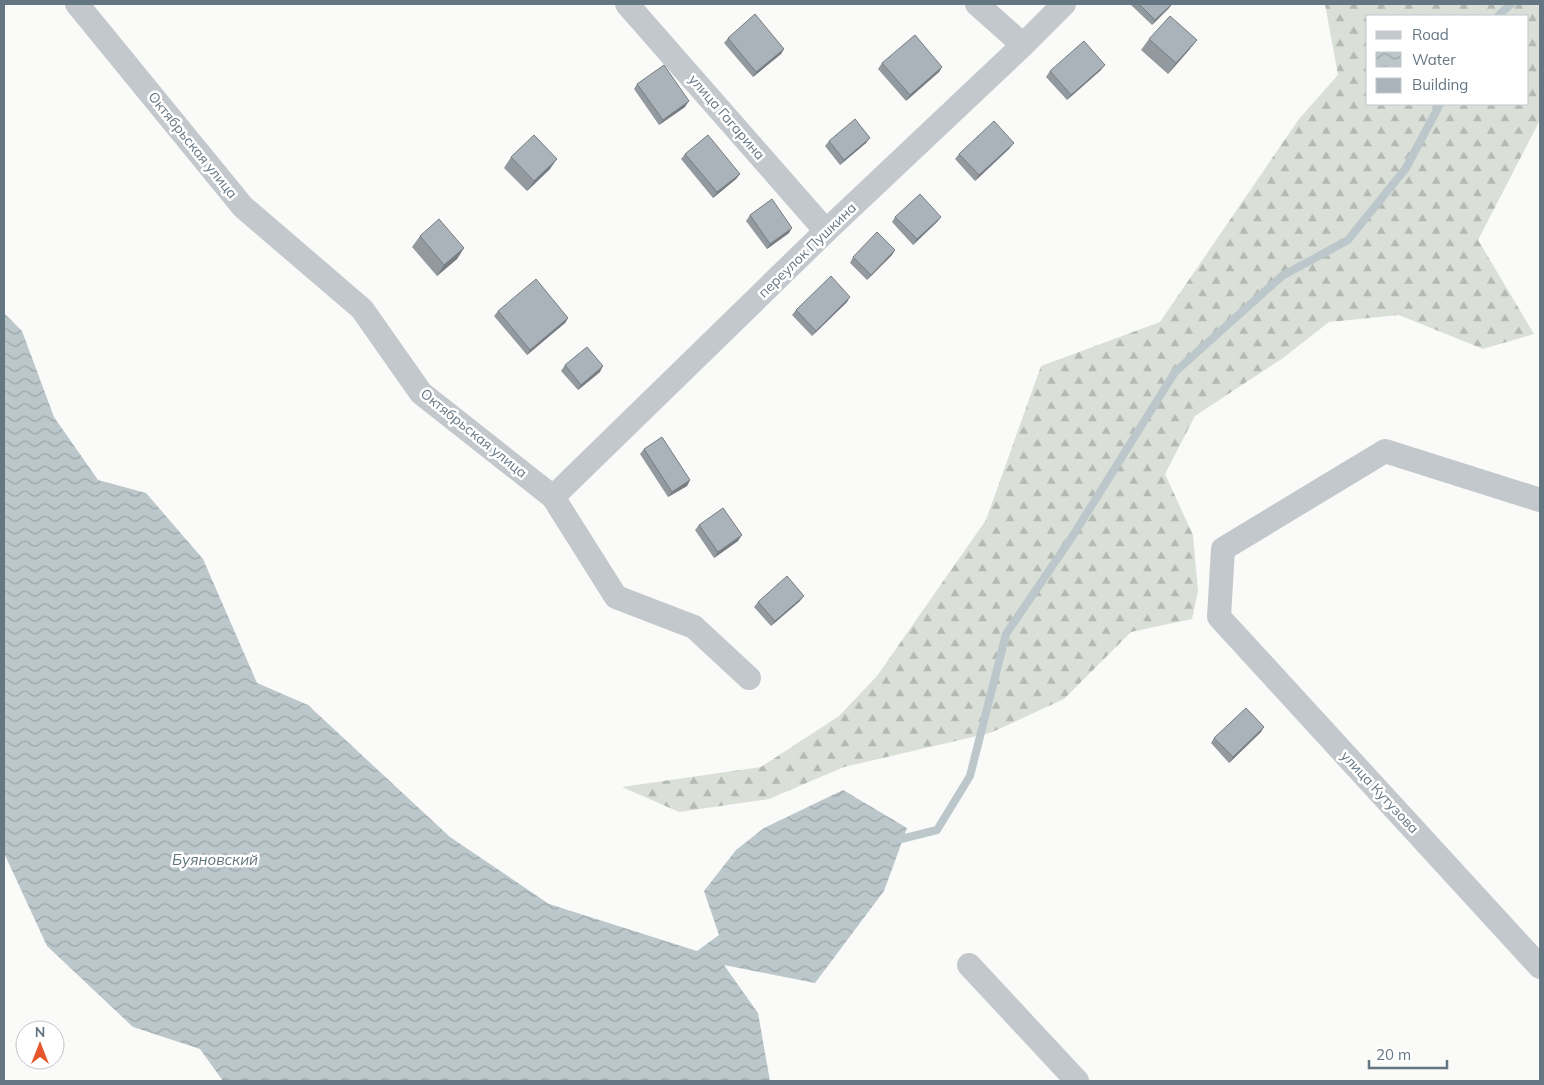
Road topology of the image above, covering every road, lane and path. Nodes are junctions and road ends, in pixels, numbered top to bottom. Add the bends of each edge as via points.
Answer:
1 (77, 4) edge
2 (627, 4) edge
3 (977, 4) edge
4 (1064, 4) edge
5 (1023, 45) junction
6 (826, 231) junction
7 (553, 498) junction
8 (1540, 500) edge
9 (749, 678) dead end
10 (969, 965) dead end
11 (1540, 967) edge
12 (1077, 1081) edge

1 - 7 street, Октябрьская улица via 243,206 362,309 422,393
2 - 6 street, улица Гагарина
3 - 5 street
4 - 5 street, переулок Пушкина
5 - 6 street, переулок Пушкина
6 - 7 street, переулок Пушкина
7 - 9 street, Октябрьская улица via 616,596 694,627
8 - 11 street, улица Кутузова via 1385,451 1223,548 1219,617
10 - 12 street

